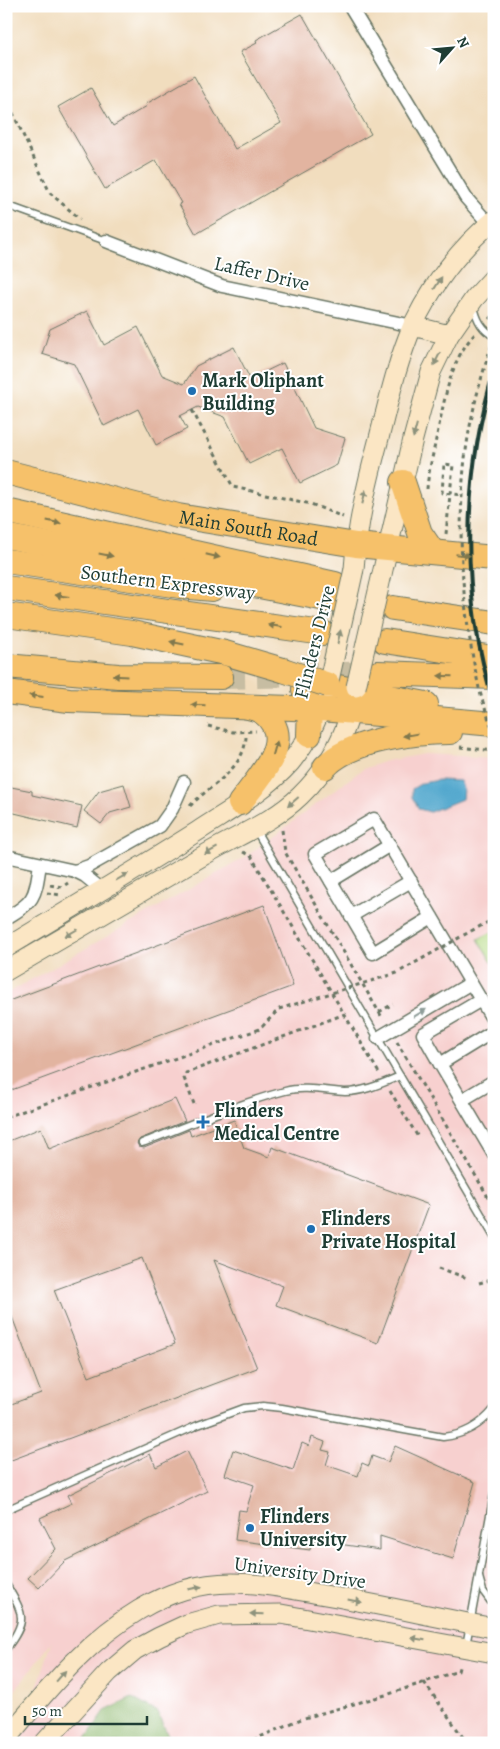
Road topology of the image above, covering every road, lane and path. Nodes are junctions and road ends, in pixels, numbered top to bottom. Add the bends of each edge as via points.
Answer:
1 (350, 6) edge
2 (6, 98) edge
3 (6, 204) edge
4 (83, 222) dead end
5 (493, 226) edge
6 (106, 241) joint
7 (494, 277) edge
8 (474, 299) junction
9 (494, 306) edge
10 (413, 326) junction
11 (482, 327) junction
12 (449, 335) junction
13 (494, 337) edge
14 (192, 410) dead end
15 (6, 472) edge
16 (403, 482) junction
17 (6, 487) edge
18 (427, 496) dead end
19 (463, 496) dead end
20 (6, 511) edge
21 (178, 516) junction
22 (350, 519) dead end
23 (442, 530) dead end
24 (6, 536) edge
25 (459, 538) dead end
26 (468, 539) dead end
27 (443, 541) junction
28 (356, 545) junction
29 (388, 548) junction
30 (494, 558) edge
31 (6, 561) edge
32 (6, 588) edge
33 (333, 592) junction
34 (394, 603) tunnel mouth
35 (6, 615) edge
36 (494, 623) edge
37 (323, 633) tunnel mouth
38 (385, 641) tunnel mouth
39 (494, 658) edge
40 (6, 666) edge
41 (378, 673) tunnel mouth
42 (221, 677) tunnel mouth
43 (494, 677) edge
44 (6, 692) edge
45 (333, 695) junction
46 (246, 707) junction
47 (494, 717) edge
48 (494, 724) edge
49 (494, 733) edge
50 (308, 735) joint
51 (246, 738) dead end
52 (325, 767) junction
53 (184, 782) dead end
54 (240, 804) junction
55 (189, 807) dead end
56 (254, 828) junction
57 (390, 845) junction
58 (235, 852) dead end
59 (6, 856) edge
60 (40, 864) junction
61 (72, 876) junction
62 (331, 880) junction
63 (411, 881) junction
64 (102, 889) junction
65 (48, 894) dead end
66 (351, 916) junction
67 (432, 917) junction
68 (6, 918) edge
69 (494, 919) edge
70 (6, 948) edge
71 (6, 971) edge
72 (471, 983) junction
73 (481, 1000) junction
74 (393, 1004) dead end
75 (379, 1012) dead end
76 (345, 1014) junction
77 (494, 1022) edge
78 (494, 1032) edge
79 (378, 1038) junction
80 (440, 1064) junction
81 (400, 1076) junction
82 (382, 1077) dead end
83 (494, 1081) edge
84 (386, 1084) dead end
85 (462, 1100) junction
86 (194, 1104) dead end
87 (6, 1117) edge
88 (444, 1122) dead end
89 (494, 1128) edge
90 (482, 1135) junction
91 (418, 1137) dead end
92 (142, 1143) dead end
93 (494, 1155) edge
94 (494, 1207) edge
95 (494, 1236) edge
96 (439, 1268) dead end
97 (467, 1278) dead end
98 (494, 1279) edge
99 (479, 1283) dead end
100 (494, 1410) edge
101 (494, 1493) edge
102 (6, 1510) edge
103 (479, 1576) junction
104 (6, 1584) edge
105 (494, 1606) edge
106 (470, 1623) junction
107 (494, 1628) edge
108 (466, 1647) junction
109 (6, 1648) edge
110 (494, 1652) edge
111 (424, 1682) junction
112 (6, 1739) edge
113 (44, 1743) edge
114 (246, 1743) edge
115 (468, 1743) edge

1 - 5 street via 466,198
2 - 4 path via 50,193
3 - 6 lane
10 -> 5 street, Flinders Drive via 444,273 459,255
6 - 10 street, Laffer Drive via 222,286
7 - 8 street, Flinders Drive
8 - 11 lane
8 - 12 street, Flinders Drive
9 - 11 path via 492,317
10 - 12 street
28 -> 10 street, Flinders Drive via 376,450
11 - 13 lane
11 - 18 path via 459,358 450,381 433,452
12 -> 16 street, Flinders Drive via 431,372
13 - 49 path, bridge via 464,467 461,562 466,620 480,689
14 - 22 path via 233,487 310,504
15 - 21 highway, Main South Road
16 - 27 highway via 420,533
16 - 29 street, Flinders Drive
17 - 21 highway
19 - 27 path via 456,495 449,494 442,493 444,464 453,464 452,485 451,493 450,501 449,510
20 -> 33 highway
21 - 28 highway, Main South Road
23 - 27 path
24 -> 33 highway
25 - 26 path
27 - 29 highway, Main South Road
27 -> 30 highway, Main South Road
28 - 29 highway, Main South Road
45 -> 28 street, Flinders Drive, bridge
29 - 45 street, Flinders Drive, bridge via 382,574
31 - 33 highway, Southern Expressway via 180,586
37 -> 32 highway, Southern Expressway
34 - 36 highway
45 -> 35 highway, bridge via 283,670 225,653 132,633
38 - 39 highway
42 -> 40 highway via 118,676
43 -> 41 highway
46 -> 44 highway via 69,700
45 - 46 highway
45 - 47 highway
45 - 48 highway
45 - 50 highway
45 - 52 street, Flinders Drive via 338,747
54 -> 46 highway via 269,763 277,743 275,726 267,715
49 -> 52 highway via 433,732 402,736 356,747
50 - 54 street via 300,750 280,772
51 - 55 path via 244,751 235,764
52 -> 56 street, Flinders Drive via 291,804
53 - 61 street via 172,809 156,829
54 - 56 street
64 -> 54 street
56 -> 71 street, Flinders Drive
56 - 79 lane
57 - 62 street
57 - 62 street via 374,819 315,854
57 - 63 street
58 - 76 path via 251,856
59 - 60 street
60 - 61 street
60 - 68 street via 32,899 24,908
61 - 64 street via 85,876
61 - 65 path via 62,887 49,885
62 - 66 street
63 - 66 street
63 - 67 street
64 - 70 street
66 - 67 street via 373,953
67 - 72 street
69 - 87 path, bridge via 397,973 279,1009 260,1029
72 - 73 street
79 -> 72 street
73 - 77 street
73 - 80 street via 424,1034
74 - 75 path
76 - 82 path
76 - 86 path via 186,1073 184,1078
78 - 80 street
79 - 81 lane
80 - 85 street
81 - 92 lane via 366,1089 347,1092 286,1091
81 - 95 lane
83 - 85 street
84 - 91 path
85 - 90 street
88 - 94 path
89 - 90 street
90 - 93 street
96 - 97 path
98 - 99 path
100 - 102 lane via 470,1430 444,1437 282,1408 244,1408
101 - 103 lane
103 - 105 lane via 483,1591
103 - 106 lane
104 - 109 lane via 22,1616 19,1630
106 - 107 street, University Drive
106 - 108 lane
112 -> 106 street, University Drive via 92,1644 138,1610 181,1591 233,1583 276,1587
108 - 110 street
108 - 111 path via 458,1671
108 -> 113 street via 281,1614 220,1615 187,1624 135,1650 109,1672
111 - 114 path via 301,1719
111 - 115 path

